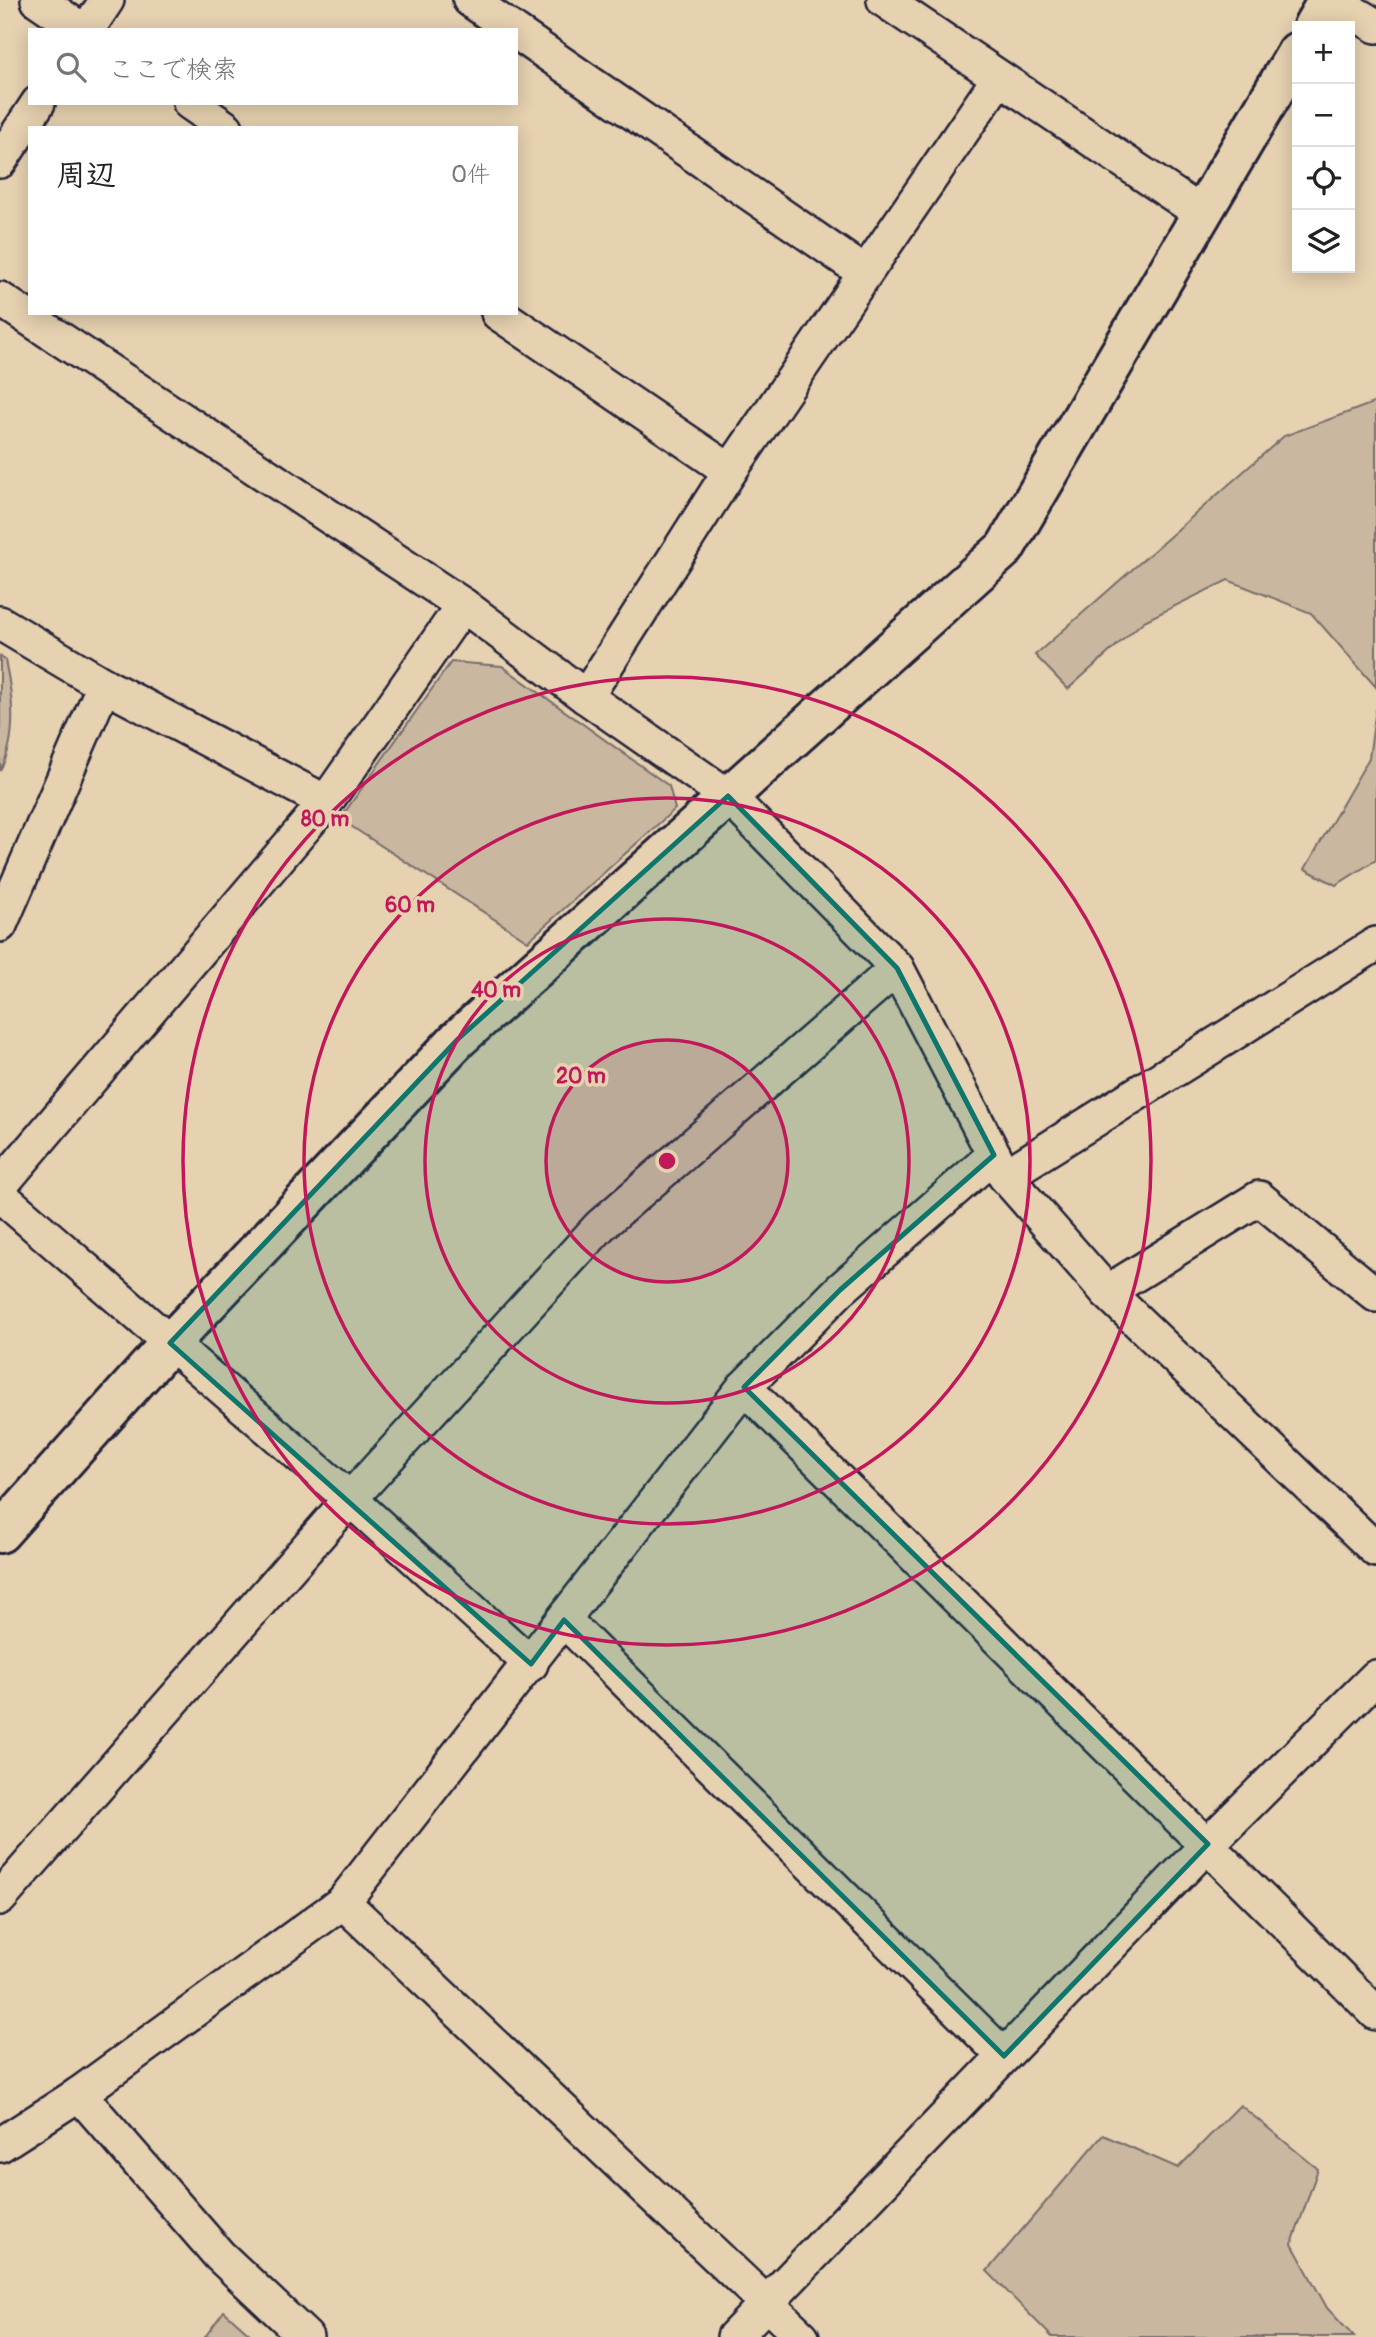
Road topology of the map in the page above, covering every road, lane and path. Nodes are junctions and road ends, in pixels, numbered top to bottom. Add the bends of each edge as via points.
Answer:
1 (38, 0) edge
2 (107, 0) edge
3 (470, 0) edge
4 (884, 0) edge
5 (1330, 0) edge
6 (1316, 21) edge
7 (1376, 26) edge
8 (81, 28) edge
9 (86, 28) edge
10 (511, 28) edge
11 (518, 33) edge
12 (1292, 60) edge
13 (999, 78) junction
14 (37, 105) edge
15 (193, 105) edge
16 (223, 126) edge
17 (0, 161) edge
18 (1201, 213) junction
19 (865, 273) junction
20 (0, 299) edge
21 (501, 315) edge
22 (730, 471) junction
23 (463, 605) junction
24 (0, 623) edge
25 (104, 685) junction
26 (586, 697) junction
27 (729, 796) junction
28 (326, 802) junction
29 (0, 925) edge
30 (1376, 944) edge
31 (897, 968) junction
32 (1000, 1166) junction
33 (0, 1186) edge
34 (0, 1195) edge
35 (1107, 1292) junction
36 (1376, 1295) edge
37 (170, 1343) junction
38 (744, 1387) junction
39 (350, 1499) junction
40 (0, 1533) edge
41 (1376, 1550) edge
42 (564, 1620) junction
43 (531, 1664) junction
44 (1376, 1677) edge
45 (1208, 1844) junction
46 (0, 1898) edge
47 (343, 1902) junction
48 (1376, 2013) edge
49 (1004, 2056) junction
50 (79, 2094) junction
51 (0, 2146) edge
52 (768, 2303) junction
53 (306, 2337) edge
54 (734, 2337) edge
55 (802, 2337) edge

1 - 8 street
2 - 9 street
3 - 10 street
4 - 13 street
5 - 6 street
5 - 7 street
11 - 19 street
12 - 18 street
13 - 18 street
13 - 19 street
14 - 17 street
15 - 16 street
18 - 27 street via 1005,548
19 - 22 street
20 - 23 street
21 - 22 street
22 - 26 street
23 - 26 street
23 - 28 street
24 - 25 street
25 - 28 street
25 - 29 street
26 - 27 street
27 - 31 street
27 - 37 street via 458,1039
28 - 33 street
30 - 32 street
31 - 32 street
31 - 39 street via 600,1226
32 - 35 street
32 - 38 street via 841,1290
34 - 37 street
35 - 36 street via 1259,1198
35 - 41 street
37 - 39 street
37 - 40 street
38 - 42 street
38 - 45 street
39 - 43 street
39 - 46 street
42 - 43 street
42 - 49 street
43 - 47 street
44 - 45 street
45 - 48 street
45 - 49 street
47 - 50 street
47 - 52 street
49 - 52 street
50 - 51 street
50 - 53 street via 219,2255
52 - 54 street
52 - 55 street

